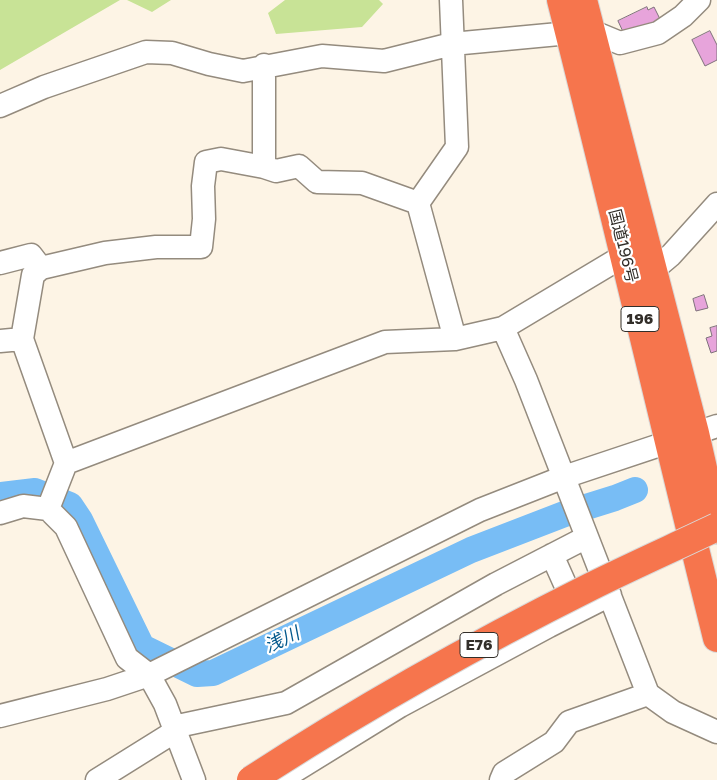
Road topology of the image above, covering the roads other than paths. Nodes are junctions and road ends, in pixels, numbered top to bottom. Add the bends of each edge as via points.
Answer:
1 (451, 0) edge
2 (562, 0) edge
3 (583, 0) edge
4 (699, 0) edge
5 (580, 32) junction
6 (452, 44) junction
7 (264, 66) junction
8 (0, 106) edge
9 (264, 167) junction
10 (418, 203) junction
11 (717, 204) edge
12 (625, 255) junction
13 (0, 263) edge
14 (41, 268) junction
15 (652, 271) junction
16 (503, 328) junction
17 (22, 339) junction
18 (456, 339) junction
19 (0, 341) edge
20 (706, 430) edge
21 (668, 442) junction
22 (66, 463) junction
23 (564, 477) junction
24 (48, 509) junction
25 (0, 513) edge
26 (717, 529) edge
27 (587, 537) junction
28 (552, 555) junction
29 (610, 595) junction
30 (577, 612) junction
31 (717, 638) edge
32 (148, 675) junction
33 (648, 694) junction
34 (0, 716) edge
35 (173, 729) junction
36 (717, 732) edge
37 (96, 780) edge
38 (194, 780) edge
39 (251, 780) edge
40 (280, 780) edge
41 (501, 780) edge

1 - 6 street
2 - 5 highway, 国道196号 / 196
3 - 5 highway, 国道196号 / 196
4 - 5 street via 658,33 620,43
5 - 6 street
5 - 12 highway, 国道196号 / 196
5 - 15 highway, 国道196号 / 196
6 - 7 street via 384,61 322,56
6 - 10 street via 457,146
7 - 8 street via 243,71 172,53 146,52 44,87
7 - 9 street
9 - 10 street via 276,171 299,166 317,182 362,183
9 - 14 street via 221,159 206,162 201,247 156,247 105,253
10 - 18 street
11 - 15 street
12 - 16 street
12 - 21 highway, 国道196号 / 196
13 - 14 street via 31,255
14 - 17 street via 33,275
15 - 20 highway, 国道196号 / 196
16 - 18 street
16 - 23 street
17 - 19 street
17 - 22 street
18 - 22 street via 386,342
20 - 21 street
20 - 26 highway, 国道196号 / 196
21 - 23 street
21 - 31 highway, 国道196号 / 196
22 - 24 street
23 - 27 street
23 - 32 street via 480,510
24 - 25 street via 23,506
24 - 32 street via 66,528 127,658
26 - 39 highway, E76, bridge via 591,586 455,658 315,738
27 - 28 street
27 - 29 street
28 - 30 street
28 - 35 street via 286,703
29 - 30 street
29 - 33 street
30 - 40 street via 400,706
32 - 34 street via 107,689
32 - 35 street
33 - 36 street via 674,712
33 - 41 street via 569,722 554,742 504,773
35 - 37 street
35 - 38 street

